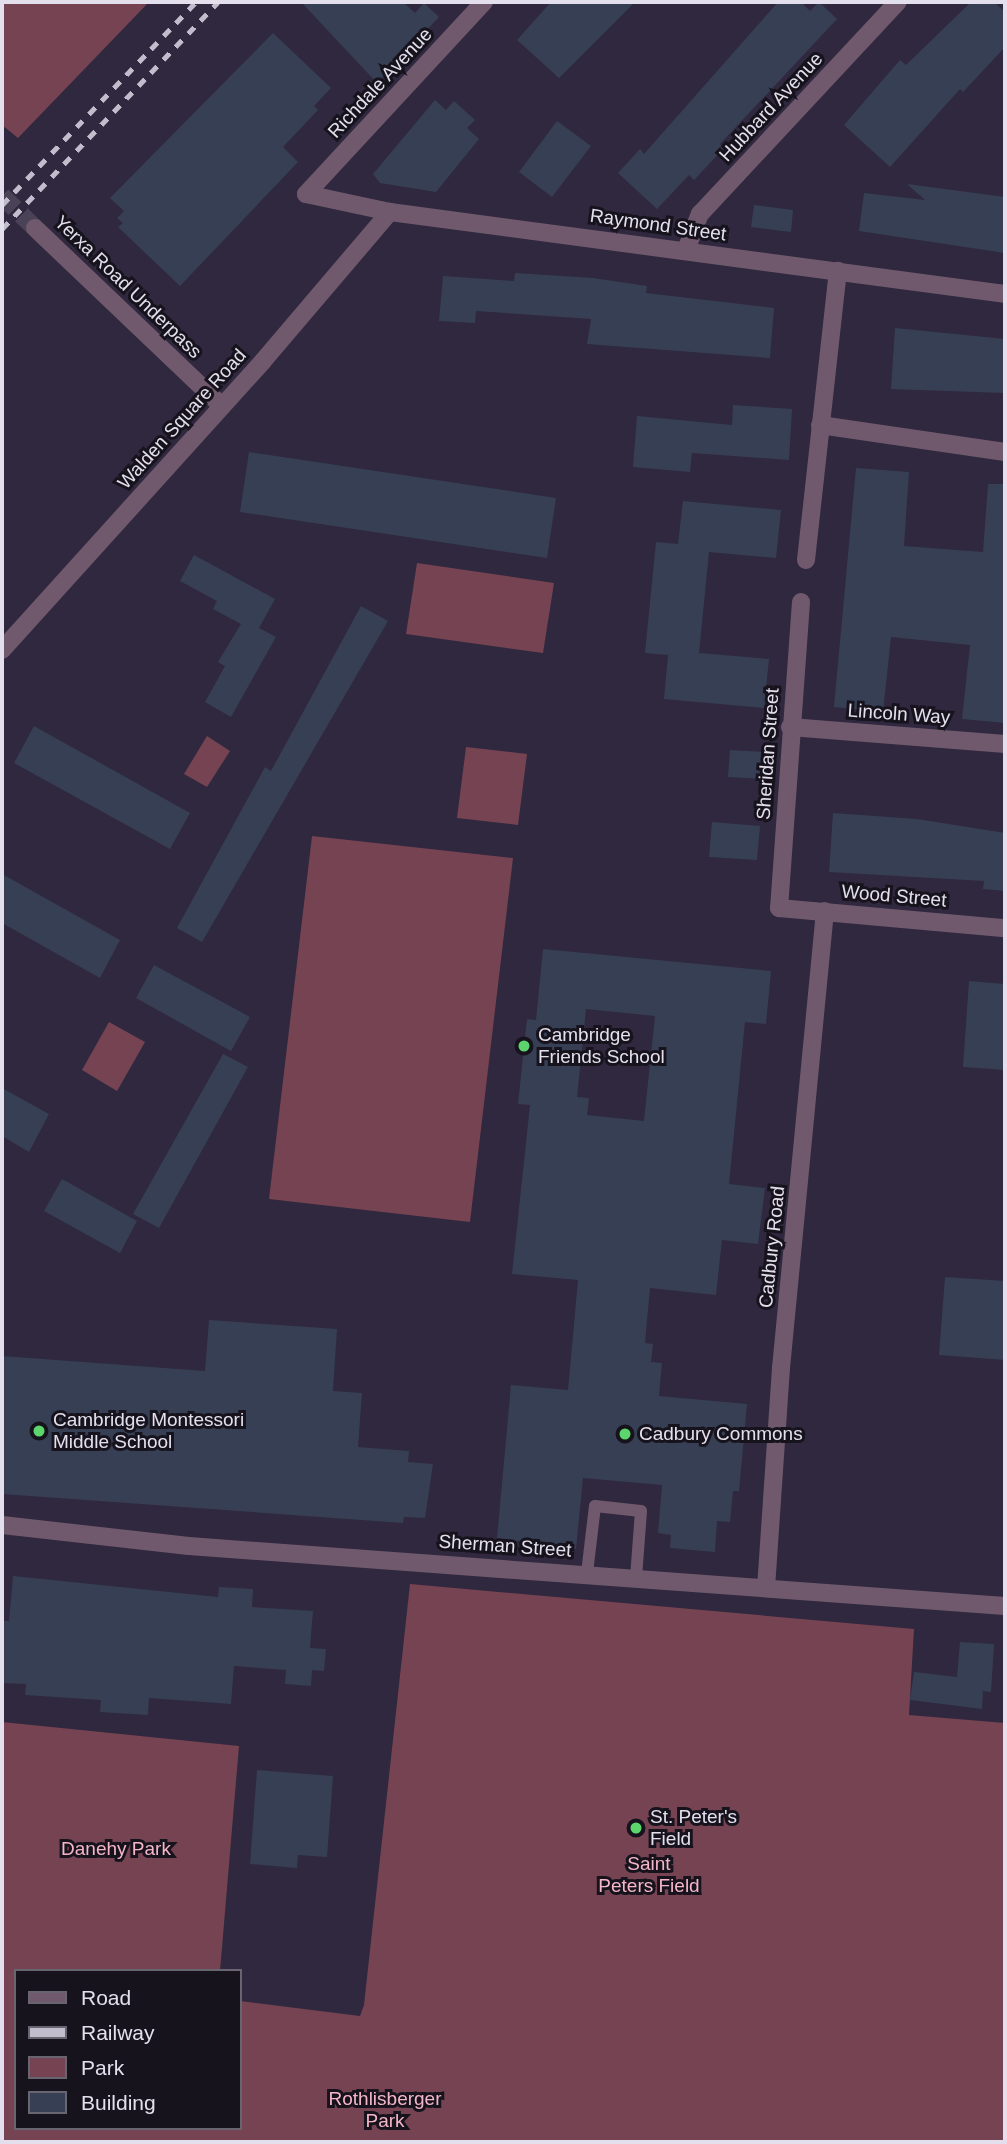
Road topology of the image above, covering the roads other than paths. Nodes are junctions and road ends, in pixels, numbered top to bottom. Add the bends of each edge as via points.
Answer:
1 (484, 2) edge
2 (898, 2) edge
3 (306, 194) joint
4 (390, 212) junction
5 (35, 228) tunnel mouth
6 (686, 250) junction
7 (838, 271) junction
8 (1005, 294) edge
9 (222, 406) junction
10 (820, 425) junction
11 (1005, 452) edge
12 (806, 560) dead end
13 (801, 602) dead end
14 (2, 650) edge
15 (790, 727) junction
16 (1005, 744) edge
17 (779, 908) joint
18 (825, 911) junction
19 (1005, 928) edge
20 (2, 1525) edge
21 (587, 1573) junction
22 (636, 1578) junction
23 (766, 1588) junction
24 (1005, 1606) edge

1 - 3 street, Richdale Avenue
2 - 6 street, Hubbard Avenue via 700,214
3 - 4 street, Raymond Street
4 - 6 street, Raymond Street
4 - 9 street, Walden Square Road
5 - 9 street, Yerxa Road Underpass
6 - 7 street, Raymond Street
7 - 8 street, Raymond Street
7 - 10 street
9 - 14 street, Walden Square Road
10 - 11 street
10 - 12 street
13 - 15 street, Sheridan Street
15 - 16 street, Lincoln Way
15 - 17 street, Sheridan Street
17 - 18 street, Wood Street
18 - 19 street, Wood Street
18 - 23 street, Cadbury Road via 780,1368
20 - 21 street, Sherman Street via 176,1545
21 - 22 street, Sherman Street
21 - 22 lane via 595,1506 641,1511
22 - 23 street, Sherman Street
23 - 24 street, Sherman Street

